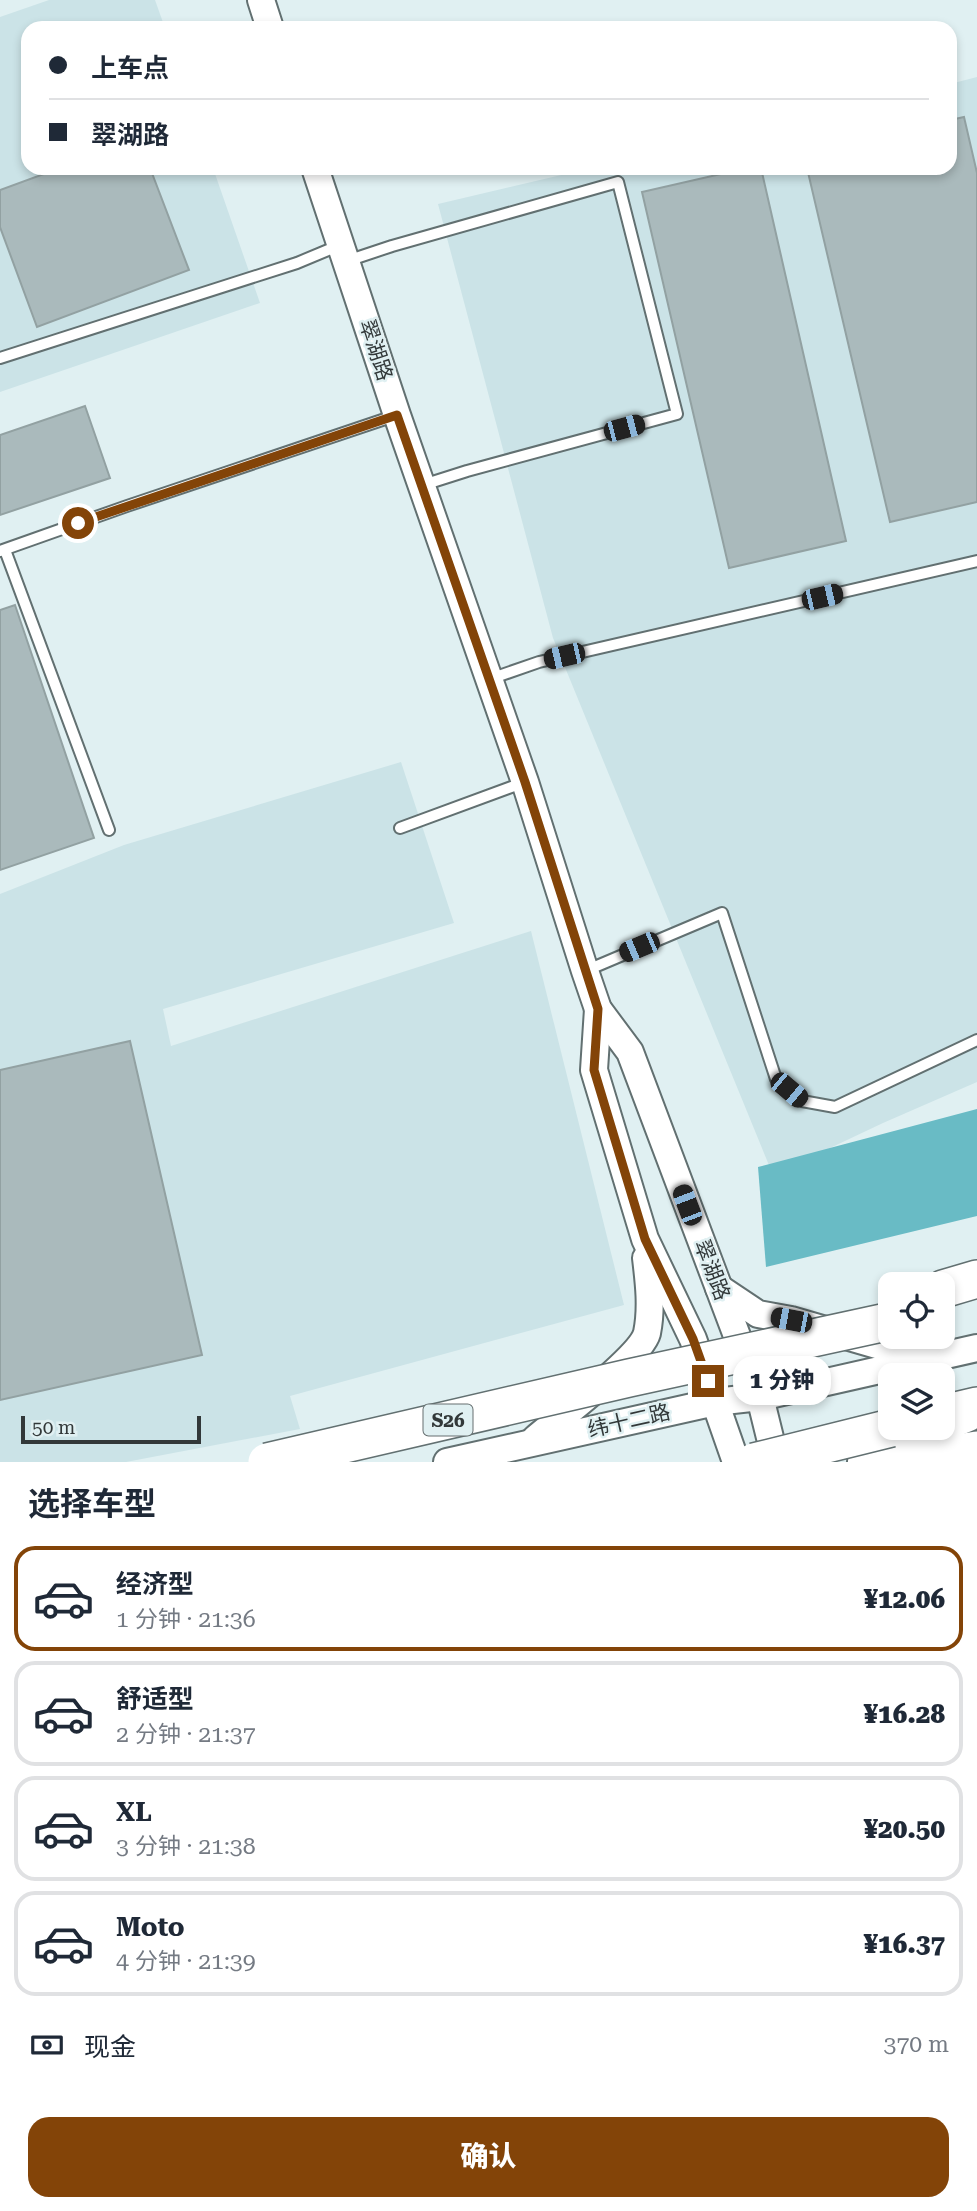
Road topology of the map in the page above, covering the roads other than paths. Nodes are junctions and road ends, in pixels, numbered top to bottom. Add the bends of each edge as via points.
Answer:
1 (261, 0) edge
2 (268, 21) edge
3 (317, 175) edge
4 (344, 253) junction
5 (0, 358) edge
6 (397, 415) junction
7 (422, 486) junction
8 (2, 551) edge
9 (977, 561) edge
10 (489, 679) junction
11 (525, 782) junction
12 (400, 828) dead end
13 (109, 830) dead end
14 (585, 971) junction
15 (598, 1009) junction
16 (977, 1040) edge
17 (645, 1239) junction
18 (977, 1279) edge
19 (955, 1285) edge
20 (719, 1288) junction
21 (977, 1302) edge
22 (955, 1307) edge
23 (878, 1308) edge
24 (878, 1324) edge
25 (977, 1348) edge
26 (927, 1360) junction
27 (629, 1378) junction
28 (760, 1397) junction
29 (715, 1402) junction
30 (977, 1405) edge
31 (955, 1410) edge
32 (977, 1415) edge
33 (878, 1428) edge
34 (530, 1443) junction
35 (977, 1450) edge
36 (749, 1459) edge
37 (267, 1462) edge
38 (447, 1462) edge
39 (861, 1462) edge
40 (903, 1462) edge

1 - 2 street
3 - 4 street, 翠湖路
4 - 5 lane via 297,263
4 - 6 street, 翠湖路
4 - 7 lane via 392,246 618,182 677,414
6 - 7 street, 翠湖路
6 - 8 lane
7 - 10 street, 翠湖路
8 - 13 lane
9 - 10 lane via 539,662
10 - 11 street, 翠湖路
11 - 12 lane
11 - 14 street, 翠湖路
14 - 15 street, 翠湖路
14 - 16 lane via 722,913 776,1079 802,1101 835,1107
15 - 17 street, 翠湖路 via 594,1070
15 - 20 street, 翠湖路 via 630,1052
17 - 29 street, 翠湖路 via 693,1339
17 - 34 street via 650,1294 646,1336 622,1367
18 - 19 highway
20 - 26 street via 758,1314
20 - 28 street, 翠湖路
21 - 22 highway
23 - 27 highway, bridge
24 - 27 highway, bridge
25 - 26 street, 纬十二路
26 - 28 street, 纬十二路
27 - 37 highway, S26, bridge
28 - 29 street, 纬十二路
28 - 36 street, 翠湖路
29 - 34 street, 纬十二路
29 - 36 street, 翠湖路
30 - 31 highway
32 - 39 street
33 - 36 highway, bridge
34 - 38 street, 纬十二路
35 - 40 highway

